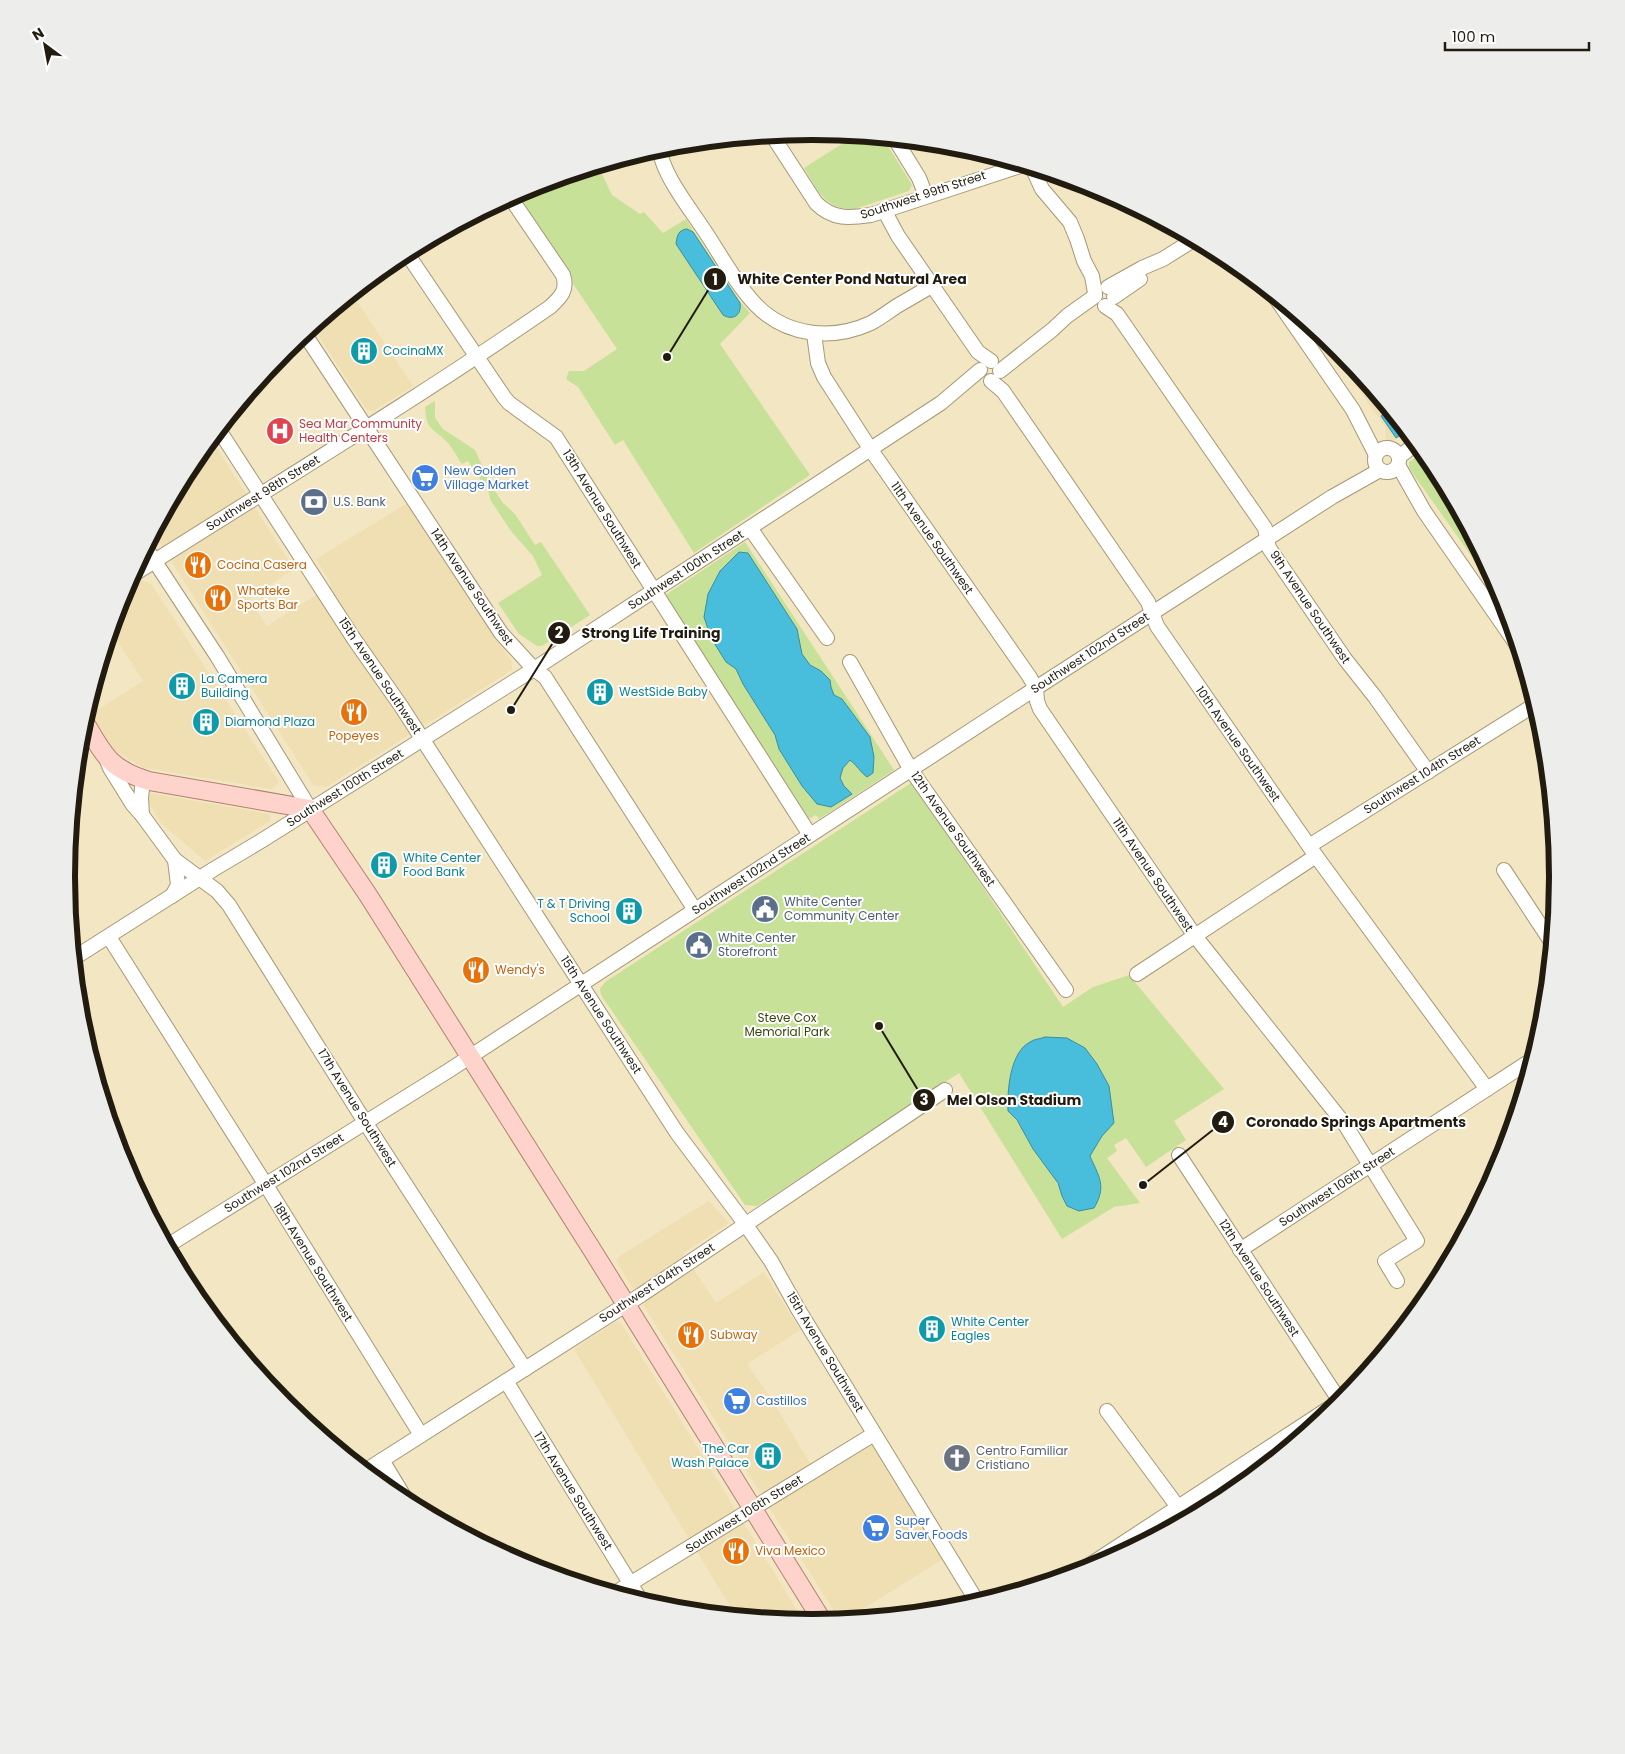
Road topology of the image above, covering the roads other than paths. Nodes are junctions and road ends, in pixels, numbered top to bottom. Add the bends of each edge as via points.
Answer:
1 (776, 141) edge
2 (899, 145) edge
3 (661, 156) edge
4 (1013, 168) edge
5 (1035, 175) edge
6 (926, 196) junction
7 (514, 203) edge
8 (884, 210) junction
9 (1188, 243) edge
10 (411, 259) edge
11 (933, 285) junction
12 (1105, 296) junction
13 (1285, 312) edge
14 (814, 334) junction
15 (308, 340) edge
16 (477, 356) junction
17 (990, 371) junction
18 (367, 428) junction
19 (222, 435) edge
20 (1409, 443) edge
21 (1411, 446) edge
22 (871, 450) junction
23 (1387, 459) junction
24 (260, 494) junction
25 (750, 528) junction
26 (1268, 539) junction
27 (150, 554) edge
28 (154, 561) junction
29 (143, 568) edge
30 (654, 591) junction
31 (1152, 613) junction
32 (1508, 632) edge
33 (827, 638) dead end
34 (850, 662) dead end
35 (534, 669) junction
36 (1036, 688) junction
37 (1530, 708) edge
38 (90, 731) edge
39 (422, 739) junction
40 (106, 757) junction
41 (912, 770) junction
42 (1428, 772) junction
43 (143, 779) junction
44 (310, 809) junction
45 (142, 815) junction
46 (810, 835) junction
47 (1312, 851) junction
48 (175, 860) junction
49 (1504, 870) dead end
50 (200, 878) junction
51 (172, 896) junction
52 (695, 910) junction
53 (1195, 936) junction
54 (1547, 936) edge
55 (108, 937) junction
56 (79, 955) edge
57 (1137, 974) dead end
58 (581, 984) junction
59 (1066, 990) dead end
60 (470, 1056) junction
61 (1526, 1064) edge
62 (1487, 1089) junction
63 (945, 1090) dead end
64 (365, 1122) junction
65 (1179, 1155) dead end
66 (1369, 1166) junction
67 (266, 1185) junction
68 (746, 1225) junction
69 (172, 1243) edge
70 (1240, 1250) junction
71 (1397, 1281) dead end
72 (626, 1304) junction
73 (524, 1369) junction
74 (506, 1381) junction
75 (1336, 1396) edge
76 (1107, 1411) dead end
77 (1307, 1423) edge
78 (874, 1434) junction
79 (421, 1436) junction
80 (382, 1460) junction
81 (371, 1467) edge
82 (398, 1486) edge
83 (1178, 1507) junction
84 (752, 1509) junction
85 (1130, 1542) edge
86 (630, 1584) junction
87 (622, 1589) edge
88 (635, 1592) edge
89 (974, 1596) edge
90 (818, 1614) edge

1 - 8 street, Southwest 99th Street via 824,211 845,218
2 - 6 street
3 - 14 street via 683,199 755,304 789,327
4 - 6 street, Southwest 99th Street
5 - 12 street, 9th Avenue Southwest via 1042,189 1070,222 1084,261
6 - 8 street, Southwest 99th Street
7 - 16 street, Southwest 98th Street via 563,275 565,289 550,307
8 - 11 street via 898,236
9 - 12 street, Southwest 100th Street via 1142,268
10 - 16 street, 13th Avenue Southwest
11 - 14 street via 872,322 854,329
11 - 17 street
12 - 17 street, Southwest 100th Street via 1072,322 1046,334 1022,355
12 - 26 street, 9th Avenue Southwest via 1265,528
13 - 23 street
14 - 22 street, 11th Avenue Southwest via 818,363 824,376
15 - 18 street, 14th Avenue Southwest
16 - 18 street, Southwest 98th Street
16 - 30 street, 13th Avenue Southwest via 509,403 556,437
17 - 22 street, Southwest 100th Street
17 - 31 street, 10th Avenue Southwest via 1148,602
18 - 24 street, Southwest 98th Street
18 - 35 street, 14th Avenue Southwest via 501,633
19 - 24 street, 15th Avenue Southwest
20 - 23 street, Southwest 102nd Street
21 - 23 street, Southwest 102nd Street
22 - 25 street, Southwest 100th Street
22 - 36 street, 11th Avenue Southwest
23 - 26 street, Southwest 102nd Street
23 - 32 street
24 - 28 street, Southwest 98th Street
24 - 39 street, 15th Avenue Southwest
25 - 30 street, Southwest 100th Street
25 - 33 street
26 - 31 street, Southwest 102nd Street
26 - 42 street, 9th Avenue Southwest via 1269,548 1345,659
27 - 28 street
28 - 29 street, Southwest 98th Street
28 - 44 street via 217,656
30 - 35 street, Southwest 100th Street
30 - 46 street, 13th Avenue Southwest
31 - 36 street, Southwest 102nd Street
31 - 47 street, 10th Avenue Southwest via 1156,626
34 - 41 street, 12th Avenue Southwest
35 - 39 street, Southwest 100th Street
35 - 52 street, 14th Avenue Southwest via 545,677
36 - 41 street, Southwest 102nd Street
36 - 53 street, 11th Avenue Southwest via 1040,709
37 - 42 street, Southwest 104th Street
38 - 40 main road, 17th Avenue Southwest
39 - 44 street, Southwest 100th Street
39 - 58 street, 15th Avenue Southwest
40 - 43 main road, 17th Avenue Southwest via 122,771
40 - 45 street, 17th Avenue Southwest via 124,793
41 - 46 street, Southwest 102nd Street
41 - 59 street, 12th Avenue Southwest
42 - 47 street, Southwest 104th Street
43 - 44 main road
43 - 45 street
44 - 50 street, Southwest 100th Street
44 - 60 main road
45 - 48 street, 17th Avenue Southwest
46 - 52 street, Southwest 102nd Street
47 - 53 street, Southwest 104th Street
47 - 62 street, 10th Avenue Southwest
48 - 50 street, 17th Avenue Southwest
48 - 51 street, 17th Avenue Southwest via 178,885
49 - 54 street
50 - 51 street, Southwest 100th Street
50 - 64 street, 17th Avenue Southwest via 229,905
51 - 55 street, Southwest 100th Street
52 - 58 street, Southwest 102nd Street
53 - 57 street, Southwest 104th Street
53 - 66 street, 11th Avenue Southwest via 1346,1126
55 - 56 street, Southwest 100th Street
55 - 67 street, 18th Avenue Southwest
58 - 60 street, Southwest 102nd Street
58 - 68 street, 15th Avenue Southwest via 677,1133
60 - 64 street, Southwest 102nd Street
60 - 72 main road
61 - 62 street, Southwest 106th Street
62 - 66 street, Southwest 106th Street
63 - 68 street, Southwest 104th Street
64 - 67 street, Southwest 102nd Street
64 - 73 street, 17th Avenue Southwest
65 - 70 street, 12th Avenue Southwest
66 - 70 street, Southwest 106th Street
66 - 71 street, 11th Avenue Southwest via 1417,1241 1385,1261
67 - 69 street, Southwest 102nd Street
67 - 79 street, 18th Avenue Southwest
68 - 72 street, Southwest 104th Street
68 - 78 street, 15th Avenue Southwest via 771,1261
70 - 75 street, 12th Avenue Southwest
72 - 73 street, Southwest 104th Street
72 - 84 main road
73 - 74 street, Southwest 104th Street
74 - 79 street, Southwest 104th Street
74 - 86 street, 17th Avenue Southwest
76 - 83 street
77 - 83 street
78 - 84 street, Southwest 106th Street
78 - 89 street, 15th Avenue Southwest
79 - 80 street, Southwest 104th Street
80 - 81 street, Southwest 104th Street
80 - 82 street
83 - 85 street
84 - 86 street, Southwest 106th Street
84 - 90 main road
86 - 87 street, Southwest 106th Street
86 - 88 street, 17th Avenue Southwest

